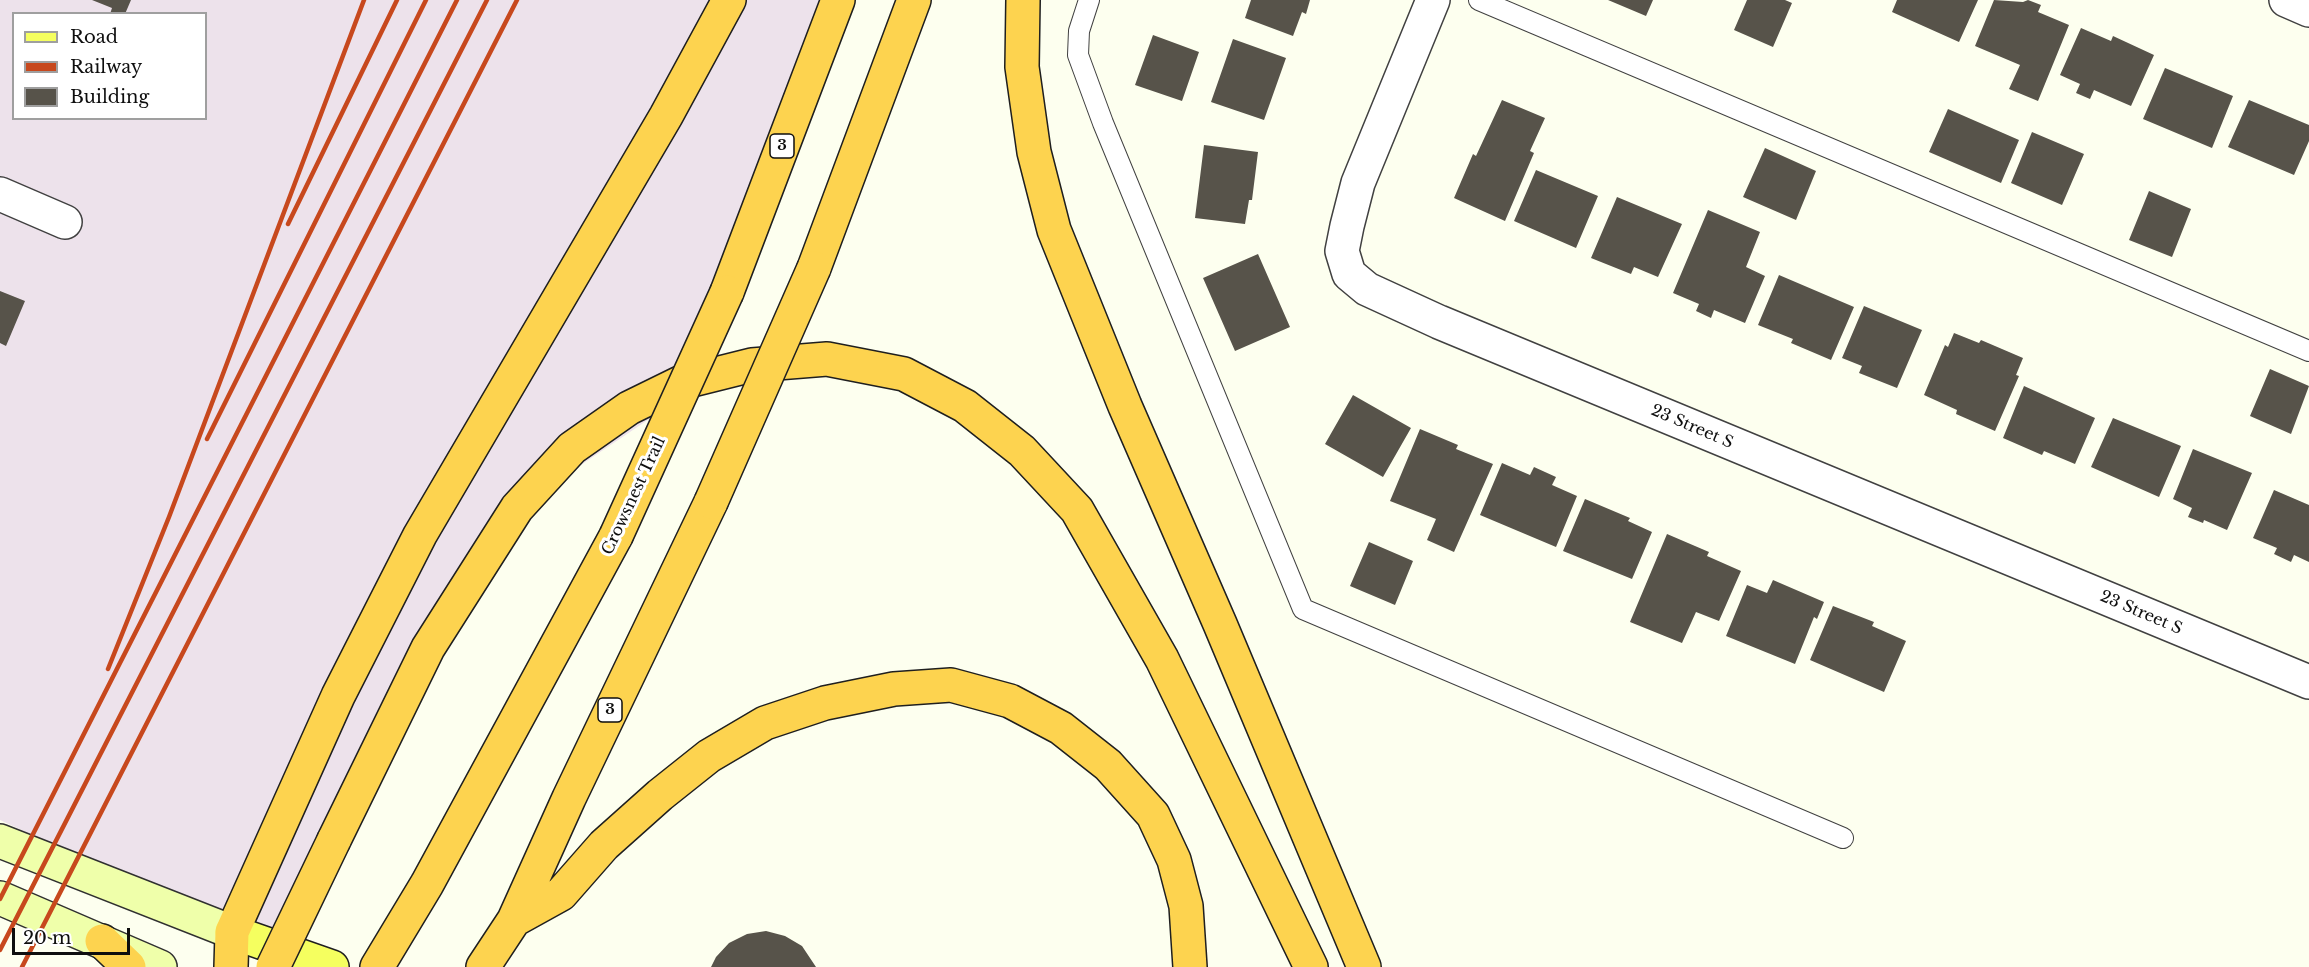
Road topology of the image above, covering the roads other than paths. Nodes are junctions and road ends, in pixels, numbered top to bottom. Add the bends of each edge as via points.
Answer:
1 (729, 0) edge
2 (838, 0) edge
3 (914, 0) edge
4 (1023, 0) edge
5 (1089, 0) edge
6 (1433, 0) edge
7 (1479, 0) edge
8 (2286, 0) edge
9 (2309, 10) edge
10 (0, 194) edge
11 (65, 222) dead end
12 (2309, 351) edge
13 (2309, 682) edge
14 (1843, 838) dead end
15 (0, 841) edge
16 (0, 898) edge
17 (514, 920) junction
18 (232, 932) junction
19 (102, 941) junction
20 (129, 967) edge
21 (160, 967) edge
22 (231, 967) edge
23 (273, 967) edge
24 (332, 967) edge
25 (377, 967) edge
26 (483, 967) edge
27 (1190, 967) edge
28 (1311, 967) edge
29 (1364, 967) edge

1 - 18 highway via 666,116 420,535 338,696
2 - 25 highway, Crowsnest Trail / 3, bridge via 727,292 616,536 427,884
3 - 17 highway, 3, bridge via 814,268 711,502 568,798
4 - 29 highway via 1022,67 1034,153 1054,230
5 - 14 lane via 1079,31 1078,54 1112,146 1303,609
6 - 13 street, 23 Street S via 1358,183 1347,226 1342,251 1349,274 1367,289
7 - 12 lane
8 - 9 street
10 - 11 street
15 - 18 main road
16 - 19 main road
17 - 26 highway, 3
17 - 27 highway via 561,894 604,845 709,756 765,723 825,703 894,689 951,685 1010,701 1061,728 1108,765 1153,815 1174,860 1186,906
18 - 22 highway
18 - 24 main road
19 - 20 highway
19 - 21 main road
23 - 28 highway, bridge via 428,648 517,508 572,448 628,408 680,383 752,364 827,359 904,374 965,406 1022,451 1077,510 1162,659

